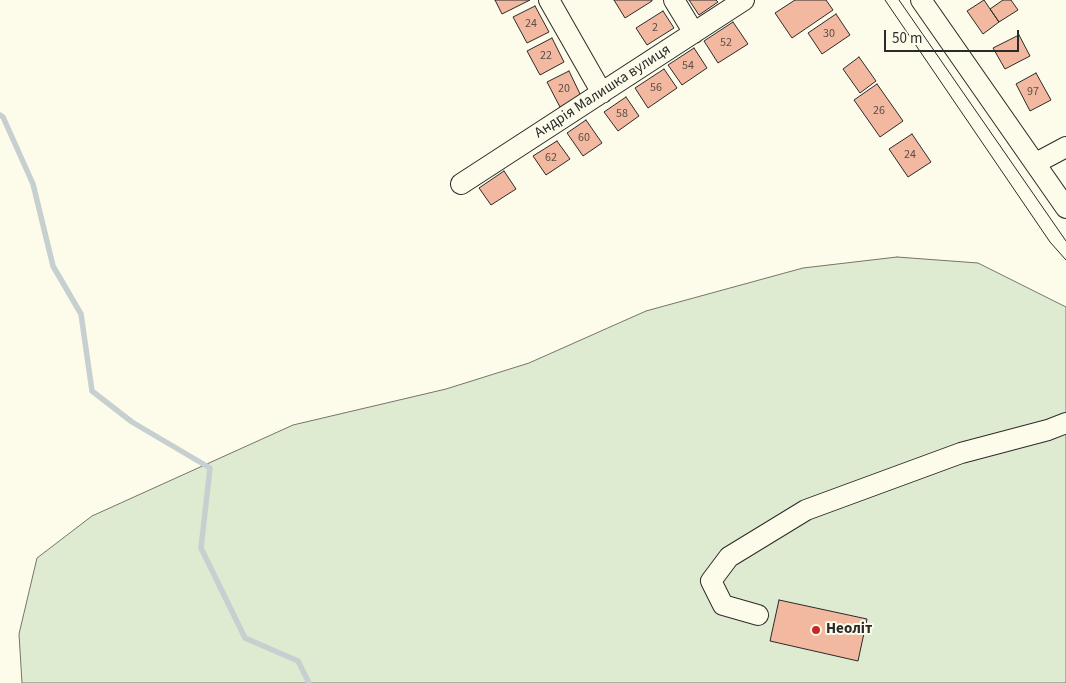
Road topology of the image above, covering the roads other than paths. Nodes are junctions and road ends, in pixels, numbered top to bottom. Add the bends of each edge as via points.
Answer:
1 (549, 0) edge
2 (674, 0) edge
3 (744, 0) edge
4 (921, 0) edge
5 (694, 33) junction
6 (602, 93) junction
7 (1066, 147) edge
8 (1036, 163) junction
9 (461, 184) dead end
10 (1066, 208) edge
11 (1066, 423) edge
12 (758, 615) dead end

1 - 6 street
2 - 5 street
3 - 5 street, Андрія Малишка вулиця
4 - 8 street
5 - 6 street, Андрія Малишка вулиця
6 - 9 street, Андрія Малишка вулиця
7 - 8 street
8 - 10 street
11 - 12 street via 961,453 806,510 729,557 711,581 723,605

